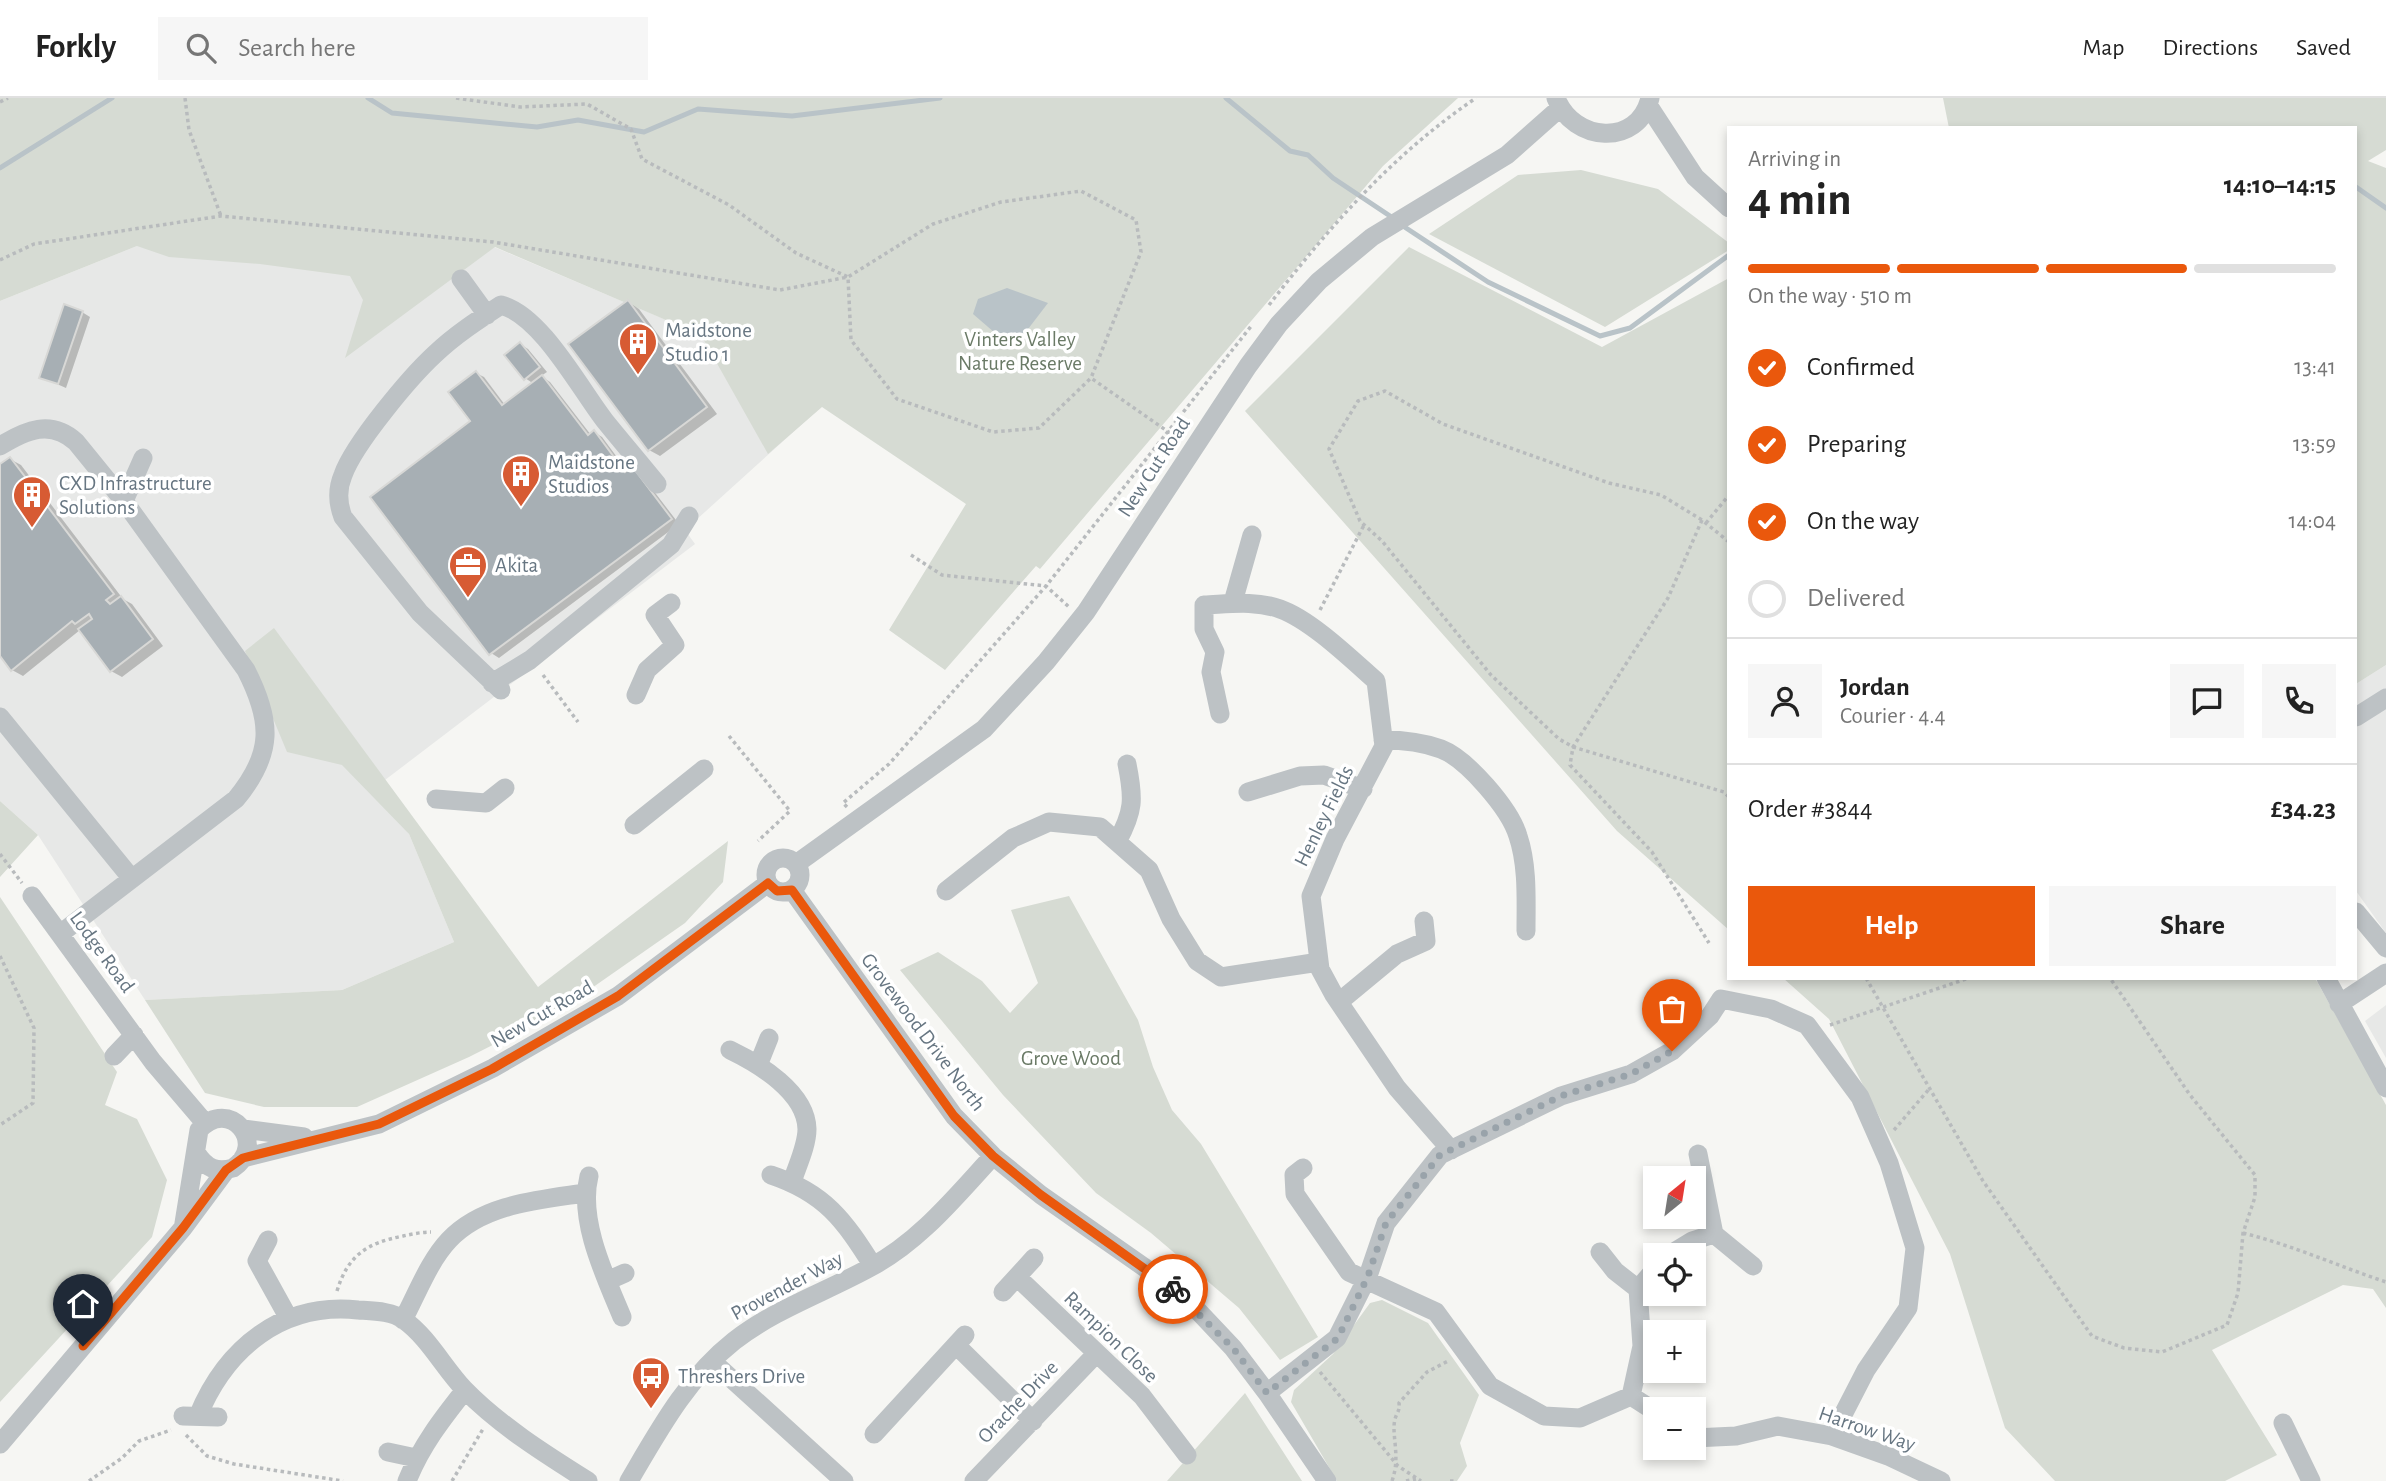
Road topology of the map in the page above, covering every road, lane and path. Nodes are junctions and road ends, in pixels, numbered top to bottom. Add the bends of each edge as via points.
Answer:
1 (8, 98) edge
2 (185, 98) edge
3 (456, 98) edge
4 (589, 98) edge
5 (1476, 98) edge
6 (1649, 101) edge
7 (0, 102) edge
8 (1558, 103) edge
9 (587, 104) junction
10 (1727, 206) edge
11 (221, 216) junction
12 (0, 260) edge
13 (848, 276) junction
14 (461, 279) dead end
15 (486, 314) junction
16 (1091, 377) junction
17 (1167, 431) junction
18 (0, 446) edge
19 (1193, 449) junction
20 (143, 458) dead end
21 (657, 484) dead end
22 (1727, 497) edge
23 (124, 501) junction
24 (689, 516) dead end
25 (1704, 521) junction
26 (1364, 525) junction
27 (1252, 535) dead end
28 (1727, 540) edge
29 (911, 555) dead end
30 (1046, 586) junction
31 (671, 603) dead end
32 (1228, 603) junction
33 (1082, 618) junction
34 (1311, 629) junction
35 (530, 660) junction
36 (636, 695) dead end
37 (2386, 698) edge
38 (1220, 714) dead end
39 (2357, 716) edge
40 (0, 717) edge
41 (578, 722) dead end
42 (729, 736) dead end
43 (1383, 740) junction
44 (1573, 747) junction
45 (1127, 764) dead end
46 (704, 769) dead end
47 (505, 788) dead end
48 (1363, 789) junction
49 (1248, 792) dead end
50 (1727, 795) edge
51 (436, 799) dead end
52 (859, 819) junction
53 (634, 825) dead end
54 (758, 841) dead end
55 (1117, 842) junction
56 (0, 854) edge
57 (796, 864) junction
58 (132, 879) junction
59 (768, 883) junction
60 (792, 890) junction
61 (946, 891) dead end
62 (32, 896) joint
63 (2357, 913) edge
64 (1424, 921) dead end
65 (1526, 932) dead end
66 (60, 934) junction
67 (1709, 943) dead end
68 (2386, 948) edge
69 (0, 956) edge
70 (1319, 962) junction
71 (2386, 973) edge
72 (1867, 980) edge
73 (1963, 980) edge
74 (2110, 980) edge
75 (2327, 980) edge
76 (1339, 1002) junction
77 (2339, 1004) junction
78 (1884, 1005) junction
79 (1812, 1032) junction
80 (134, 1035) junction
81 (769, 1038) dead end
82 (730, 1049) dead end
83 (114, 1056) dead end
84 (759, 1063) junction
85 (1930, 1088) junction
86 (2386, 1088) edge
87 (205, 1123) junction
88 (0, 1125) edge
89 (243, 1129) junction
90 (316, 1139) junction
91 (1881, 1145) junction
92 (1451, 1150) junction
93 (197, 1154) junction
94 (1698, 1154) dead end
95 (993, 1156) junction
96 (243, 1158) junction
97 (1303, 1168) dead end
98 (226, 1170) junction
99 (771, 1175) dead end
100 (792, 1182) junction
101 (183, 1228) junction
102 (2243, 1233) junction
103 (1714, 1234) junction
104 (450, 1239) junction
105 (268, 1240) dead end
106 (1689, 1243) edge
107 (1600, 1252) dead end
108 (1034, 1258) dead end
109 (873, 1266) junction
110 (1753, 1266) dead end
111 (625, 1273) dead end
112 (1017, 1277) junction
113 (607, 1281) junction
114 (1365, 1281) junction
115 (2386, 1282) edge
116 (1643, 1284) edge
117 (1639, 1289) junction
118 (1003, 1292) dead end
119 (335, 1307) junction
120 (288, 1317) junction
121 (622, 1317) dead end
122 (404, 1320) junction
123 (1463, 1351) junction
124 (1095, 1355) junction
125 (1309, 1360) junction
126 (712, 1361) junction
127 (465, 1390) junction
128 (1267, 1393) junction
129 (1631, 1396) junction
130 (1643, 1404) edge
131 (492, 1414) junction
132 (196, 1416) joint
133 (1033, 1421) junction
134 (2283, 1423) dead end
135 (874, 1434) dead end
136 (186, 1436) junction
137 (1832, 1436) junction
138 (1706, 1437) edge
139 (0, 1444) edge
140 (388, 1452) dead end
141 (1187, 1455) dead end
142 (416, 1458) junction
143 (1398, 1466) junction
144 (1418, 1480) edge
145 (89, 1481) edge
146 (344, 1481) edge
147 (407, 1481) edge
148 (452, 1481) edge
149 (587, 1481) edge
150 (629, 1481) edge
151 (844, 1481) edge
152 (974, 1481) edge
153 (1327, 1481) edge
154 (1392, 1481) edge
155 (1406, 1481) edge
156 (1450, 1481) edge
157 (1456, 1481) edge
158 (1941, 1481) edge
159 (2311, 1481) edge

1 - 7 path
2 - 11 path via 189,130
3 - 9 path via 520,107
4 - 9 path
5 - 17 path via 1376,177
6 - 8 street via 1628,127 1598,134 1583,129
6 - 10 street via 1695,177
8 - 19 street, New Cut Road via 1507,155 1372,237 1319,281 1279,324
9 - 13 path via 631,129 642,159 729,205 796,253
11 - 12 path via 34,244
11 - 13 path via 493,242 780,290
13 - 16 path via 851,340 897,399 993,432 1039,428
13 - 16 path via 933,224 1001,202 1082,191 1136,220 1142,252
14 - 15 street
15 - 21 street via 500,305 525,318
15 - 35 street via 435,354 386,410 343,475 338,504 346,521 420,613 497,687
16 - 17 path
17 - 19 path
17 - 30 path
18 - 23 street via 33,430 67,433
19 - 33 street, New Cut Road
20 - 23 street
22 - 25 path
23 - 58 street via 246,670 261,700 267,729 251,780 236,799
24 - 35 street via 671,545
25 - 26 path via 1661,495 1609,483 1443,424 1385,391 1358,401 1329,449
25 - 28 path
25 - 44 path via 1668,598
26 - 34 path
26 - 44 path via 1491,675
27 - 32 street
29 - 30 path via 942,575
30 - 33 path
30 - 52 path via 888,764 843,803
31 - 36 street via 655,615 675,645 647,670
32 - 34 street, Henley Fields via 1280,609
32 - 38 street via 1204,605 1204,629 1215,652 1211,672
33 - 52 street, New Cut Road via 984,729
34 - 43 street, Henley Fields via 1376,681
35 - 41 path
37 - 39 street
40 - 58 street
42 - 54 path via 790,811
43 - 48 street, Henley Fields
43 - 65 street via 1411,740 1444,750 1474,773 1498,801 1518,834 1527,884
44 - 50 path
44 - 67 path via 1570,765 1652,852
45 - 55 street via 1134,797
46 - 53 street
47 - 51 street via 486,803
48 - 49 street via 1324,775 1300,776
48 - 70 street, Henley Fields via 1311,896
52 - 57 street, New Cut Road
55 - 61 street via 1100,827 1049,822 1013,838
55 - 70 street via 1149,870 1197,961 1221,977
56 - 62 path
57 - 59 street, New Cut Road via 785,858 773,862 766,873
57 - 60 street via 800,877
58 - 66 street
59 - 60 street via 777,891
59 - 90 street, New Cut Road via 618,996 492,1069 379,1124
60 - 95 street, Grovewood Drive North via 925,1079
62 - 66 street, Lodge Road
63 - 68 street
64 - 76 street via 1426,941 1422,945 1397,954
66 - 80 street, Lodge Road
69 - 88 path via 34,1028 33,1103
70 - 76 street, Henley Fields
71 - 77 street
72 - 78 path
73 - 78 path
74 - 102 path via 2190,1095 2255,1175 2255,1197
75 - 77 street
76 - 92 street, Henley Fields via 1397,1088
77 - 86 street
78 - 79 path
78 - 85 path
79 - 91 street via 1860,1097
79 - 92 street via 1807,1025 1771,1009 1721,999 1710,1016 1672,1051 1631,1074 1561,1096
80 - 83 street
80 - 87 street, Lodge Road
81 - 84 street
82 - 84 street
84 - 100 street via 802,1108 807,1129
85 - 91 path
85 - 102 path via 1983,1181 2092,1336 2123,1348 2162,1352 2227,1325 2238,1293
87 - 89 street, New Cut Road via 221,1117
87 - 93 street, New Cut Road via 196,1137
89 - 90 street, New Cut Road
89 - 96 street via 248,1144
90 - 96 street, New Cut Road
91 - 137 street via 1915,1248 1908,1308 1866,1370
92 - 114 street via 1440,1155 1386,1223
93 - 98 street via 208,1167
93 - 101 street, New Cut Road
94 - 103 street
95 - 109 street, Provender Way via 914,1238
95 - 128 street, Grovewood Drive North via 1171,1286 1233,1348
96 - 98 street, New Cut Road
97 - 114 street via 1294,1175 1295,1194 1338,1260
98 - 101 street, New Cut Road
99 - 100 street
100 - 109 street via 827,1202
101 - 139 street, New Cut Road
102 - 115 path via 2286,1243
103 - 106 street
103 - 110 street
104 - 113 street via 471,1220 587,1185
104 - 119 path via 428,1231 371,1244 356,1253 346,1267
104 - 122 street
105 - 120 street via 257,1261
107 - 117 street via 1605,1262
108 - 112 street
109 - 126 street, Provender Way via 757,1324
111 - 113 street
112 - 118 street
112 - 124 street, Rampion Close
113 - 121 street
114 - 123 street via 1436,1312
114 - 125 street via 1338,1338
116 - 117 street
117 - 129 street via 1642,1346
119 - 120 street
119 - 122 street via 382,1312
120 - 132 street via 250,1341 226,1365
122 - 127 street
123 - 129 street via 1490,1386 1544,1416 1580,1418
123 - 143 path via 1427,1372 1399,1403 1395,1420
124 - 133 street, Orache Drive
124 - 141 street, Rampion Close via 1142,1396 1165,1438
125 - 128 street
125 - 143 path
126 - 150 street, Provender Way via 681,1395
126 - 151 street
127 - 131 street
127 - 142 street
128 - 153 street, Grovewood Drive North
129 - 130 street
131 - 148 path
131 - 149 street
132 - 136 path
133 - 135 street via 961,1340
133 - 152 street, Orache Drive
134 - 159 street
136 - 145 path via 168,1429 139,1441
136 - 146 path via 207,1455 234,1464
137 - 138 street, Harrow Way via 1778,1426
137 - 158 street, Harrow Way
140 - 142 street
142 - 147 street
143 - 144 path
143 - 154 path
144 - 155 path
156 - 157 path

